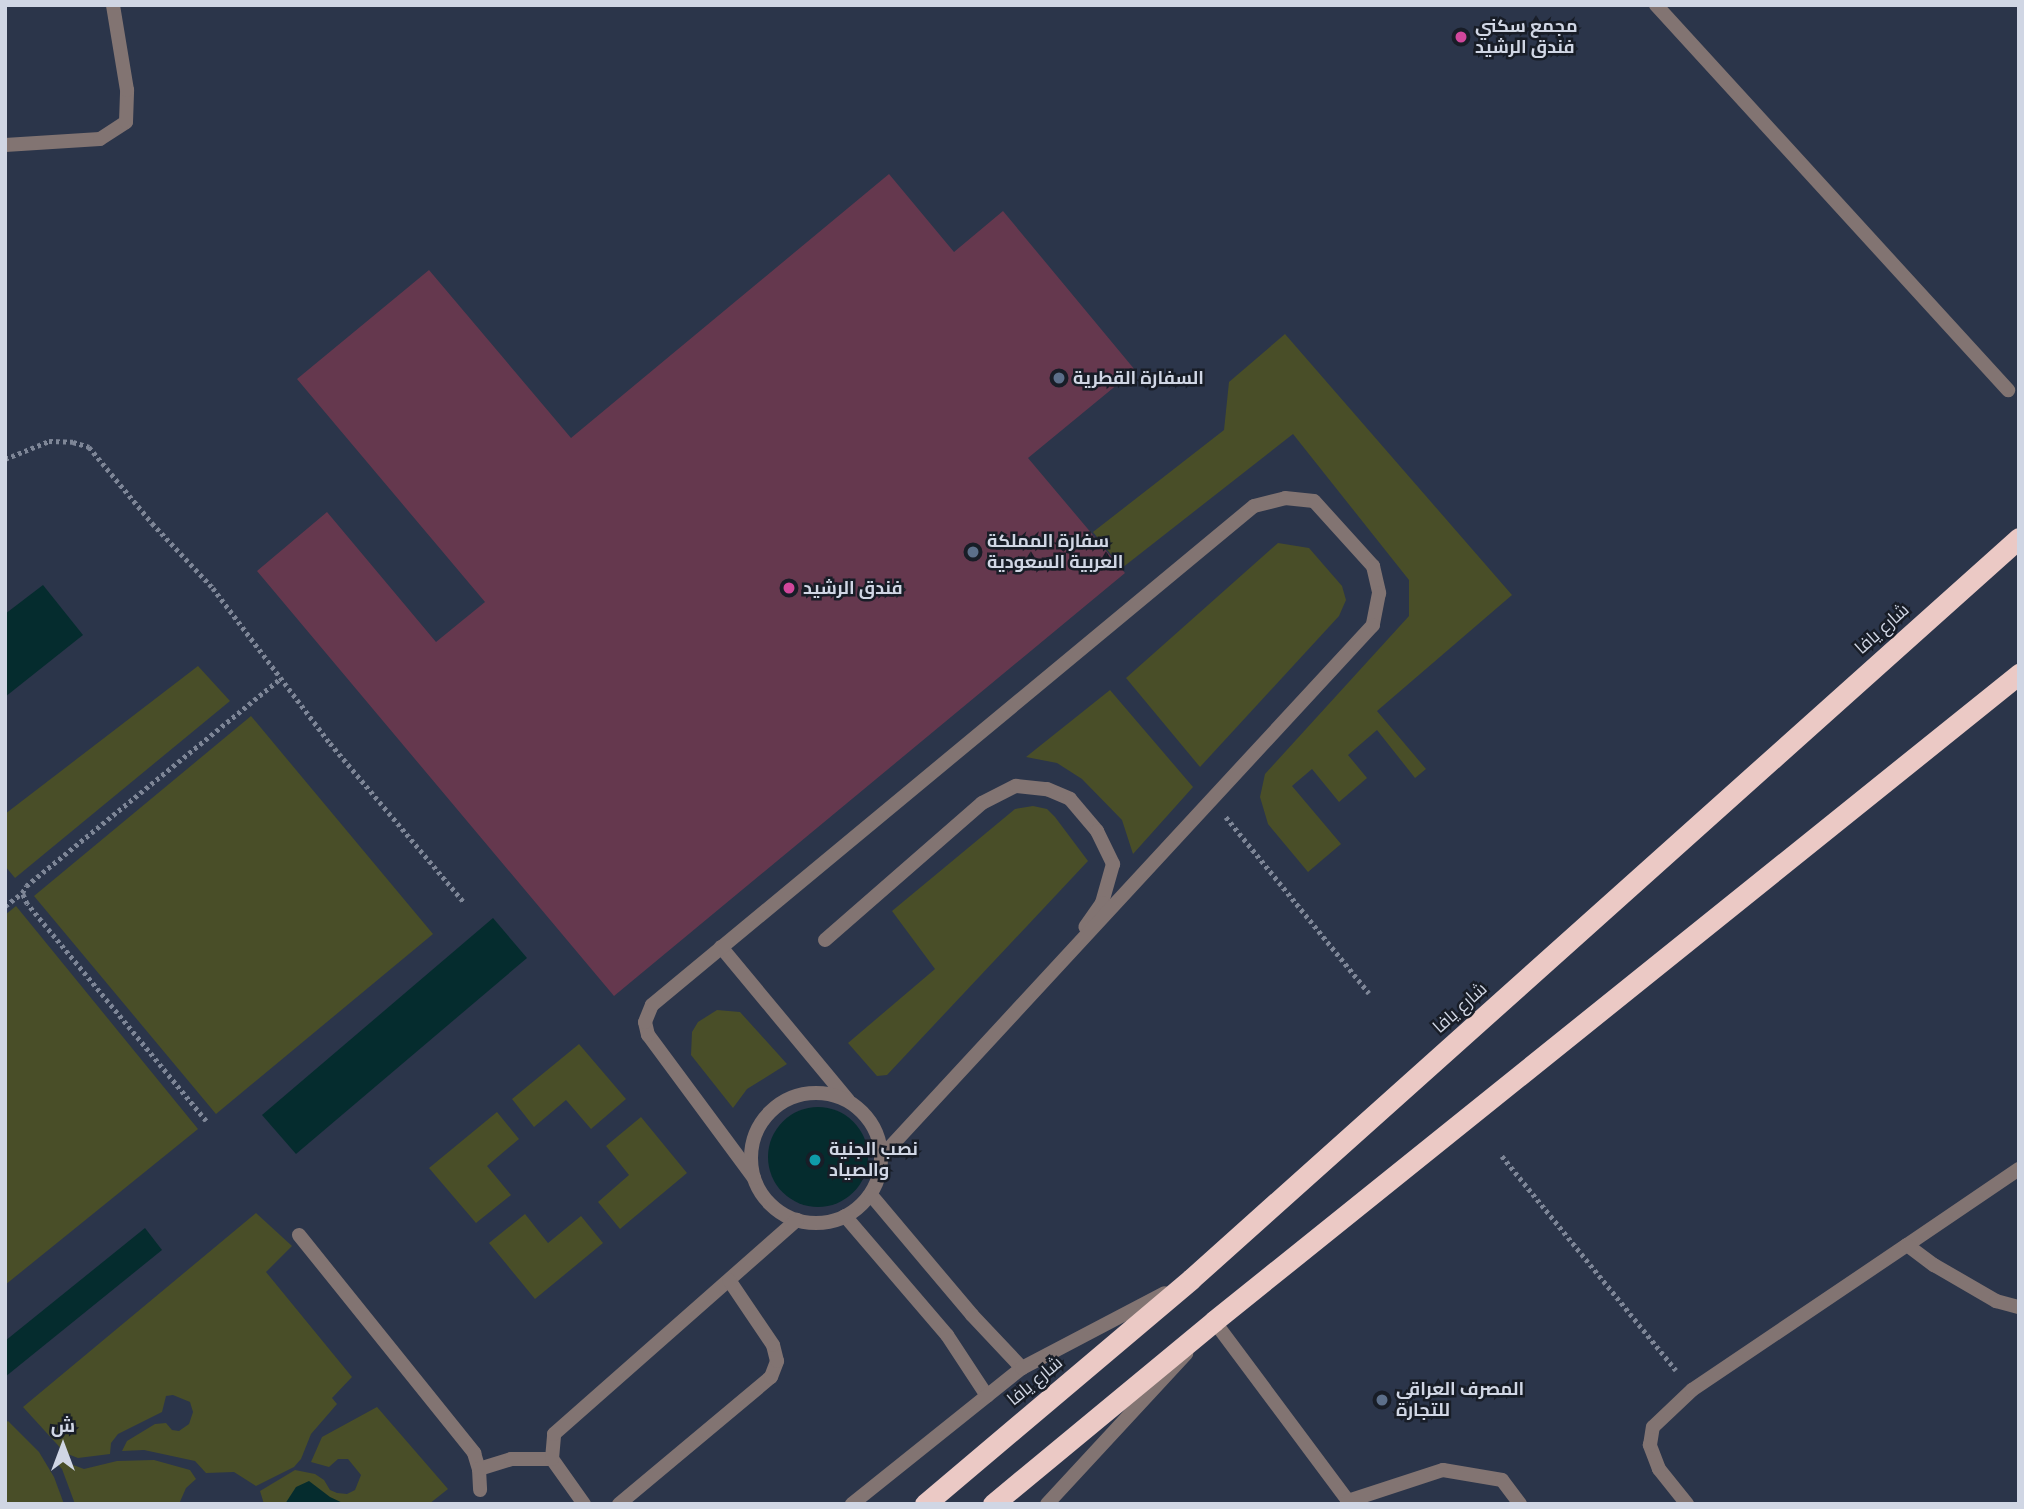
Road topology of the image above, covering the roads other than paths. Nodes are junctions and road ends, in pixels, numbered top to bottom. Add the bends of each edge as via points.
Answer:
1 (113, 5) edge
2 (1656, 5) edge
3 (5, 145) edge
4 (2008, 390) dead end
5 (2019, 538) edge
6 (2019, 674) edge
7 (825, 940) dead end
8 (721, 947) junction
9 (1052, 974) junction
10 (849, 1101) junction
11 (882, 1156) junction
12 (2019, 1169) edge
13 (754, 1178) junction
14 (871, 1195) junction
15 (845, 1216) junction
16 (797, 1220) junction
17 (299, 1235) dead end
18 (1907, 1245) junction
19 (1191, 1279) junction
20 (729, 1280) junction
21 (2019, 1307) edge
22 (1214, 1321) junction
23 (1022, 1368) junction
24 (987, 1396) junction
25 (552, 1459) junction
26 (479, 1469) junction
27 (480, 1490) dead end
28 (1347, 1503) edge
29 (584, 1504) edge
30 (619, 1504) edge
31 (852, 1504) edge
32 (925, 1504) edge
33 (993, 1504) edge
34 (1047, 1504) edge
35 (1520, 1504) edge
36 (1687, 1504) edge

1 - 3 street via 127,90 126,121 100,139
2 - 4 street
5 - 19 highway, شارع يافا
6 - 22 highway
7 - 9 street via 982,803 1016,786 1047,789 1070,799 1097,831 1113,864 1102,903
8 - 9 street via 1254,506 1285,498 1314,501 1373,566 1379,593 1373,625
8 - 10 street
8 - 13 street via 652,1005 645,1023 648,1035
9 - 11 street
10 - 11 street via 866,1115 878,1135
10 - 13 street via 806,1093 767,1115 755,1133
11 - 14 street
12 - 18 street
13 - 16 street via 778,1211
14 - 15 street
14 - 23 street
15 - 16 street via 821,1222
15 - 24 street via 947,1335
16 - 20 street
17 - 26 street via 474,1453
18 - 21 street via 1996,1301
18 - 36 street via 1692,1390 1653,1427 1650,1445 1659,1469
19 - 23 street
19 - 32 highway, شارع يافا
20 - 25 street via 554,1434
20 - 30 street via 773,1345 777,1361 771,1377
22 - 28 street
22 - 33 highway
22 - 34 street via 1152,1395
23 - 24 street
24 - 31 street
25 - 26 street via 511,1459
25 - 29 street
26 - 27 street
28 - 35 street via 1443,1470 1502,1480

